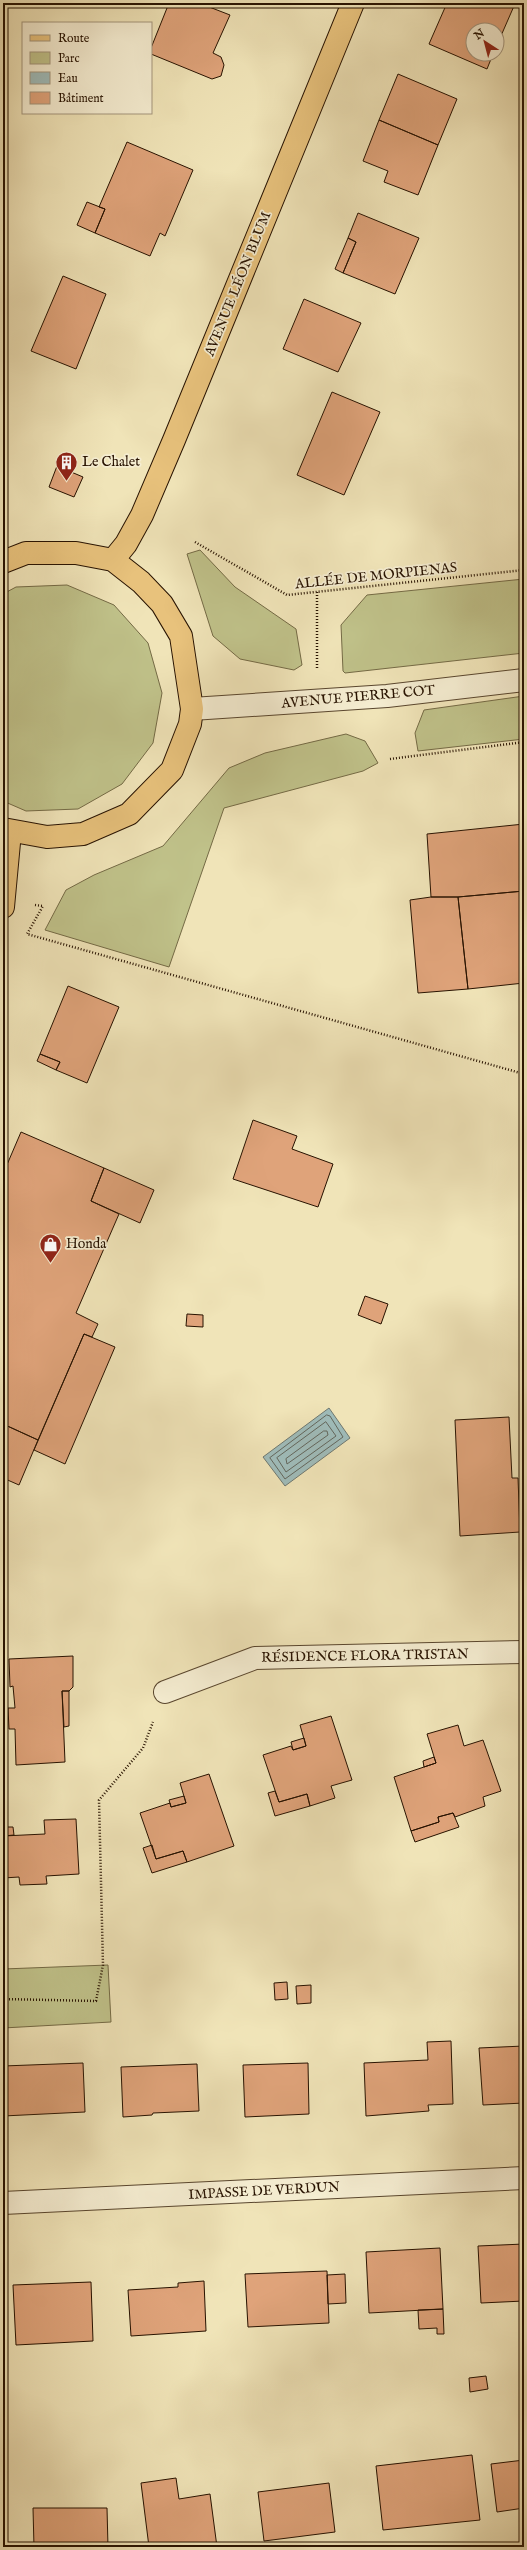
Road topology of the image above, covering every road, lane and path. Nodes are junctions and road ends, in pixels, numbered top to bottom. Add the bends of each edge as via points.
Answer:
1 (353, 3) edge
2 (195, 542) dead end
3 (113, 560) junction
4 (3, 562) edge
5 (524, 570) edge
6 (317, 592) junction
7 (524, 680) edge
8 (317, 701) junction
9 (192, 708) junction
10 (524, 742) edge
11 (390, 759) dead end
12 (7, 830) edge
13 (4, 905) edge
14 (524, 1074) edge
15 (524, 1652) edge
16 (165, 1692) joint
17 (3, 1999) edge
18 (524, 2178) edge
19 (3, 2203) edge

1 - 3 main road, AVENUE LÉON BLUM via 142,515 126,544
2 - 6 path, ALLÉE DE MORPIENAS via 287,595
3 - 4 main road via 76,553 26,553
3 - 9 main road via 141,582 162,604 181,636
5 - 6 path, ALLÉE DE MORPIENAS
6 - 8 path
7 - 8 street, AVENUE PIERRE COT via 387,696
8 - 9 street, AVENUE PIERRE COT
9 - 12 main road via 190,724 172,770 129,814 83,834 47,837
10 - 11 path
12 - 13 main road
13 - 14 path via 43,906 27,934
15 - 16 street, RÉSIDENCE FLORA TRISTAN via 255,1658
16 - 17 path via 143,1748 99,1800 103,1965 96,2001
18 - 19 street, IMPASSE DE VERDUN

